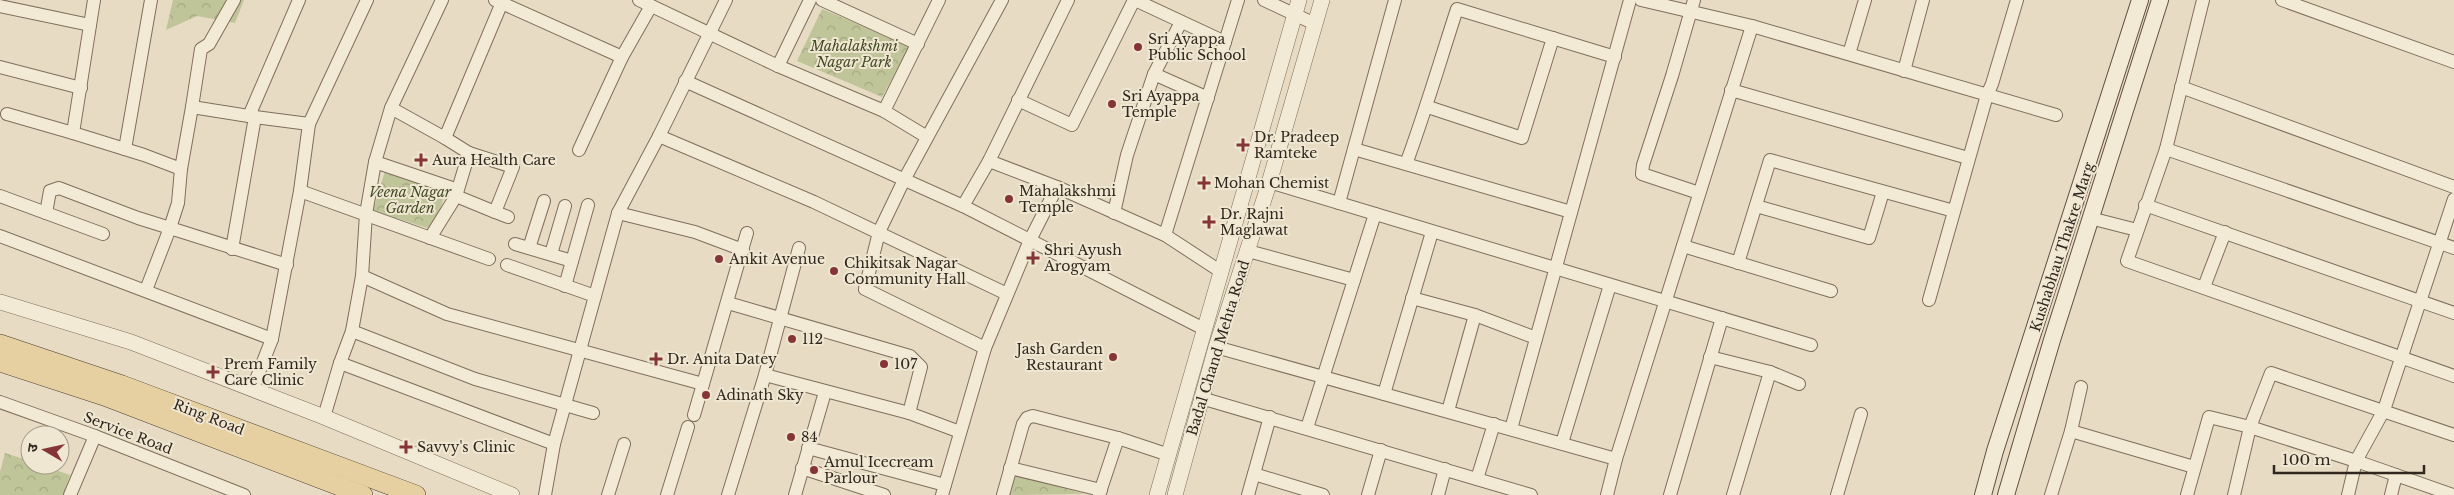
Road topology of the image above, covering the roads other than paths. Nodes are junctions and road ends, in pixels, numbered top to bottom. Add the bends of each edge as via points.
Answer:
1 (94, 0) edge
2 (151, 0) edge
3 (234, 0) edge
4 (299, 0) edge
5 (367, 0) edge
6 (442, 0) edge
7 (639, 0) edge
8 (726, 0) edge
9 (810, 0) edge
10 (822, 0) edge
11 (939, 0) edge
12 (1002, 0) edge
13 (1068, 0) edge
14 (1134, 0) edge
15 (1238, 0) edge
16 (1264, 0) edge
17 (1299, 0) edge
18 (1322, 0) edge
19 (1394, 0) edge
20 (1630, 0) edge
21 (1641, 0) edge
22 (1865, 0) edge
23 (1923, 0) edge
24 (2017, 0) edge
25 (2140, 0) edge
26 (2160, 0) edge
27 (2203, 0) edge
28 (2282, 0) edge
29 (499, 1) edge
30 (0, 6) edge
31 (651, 6) junction
32 (1692, 6) edge
33 (1294, 16) junction
34 (1181, 22) junction
35 (1315, 24) junction
36 (90, 25) junction
37 (1752, 26) junction
38 (709, 32) junction
39 (1553, 38) junction
40 (1225, 42) junction
41 (918, 44) junction
42 (1849, 54) junction
43 (622, 57) junction
44 (1614, 57) junction
45 (2454, 62) edge
46 (778, 66) junction
47 (0, 67) edge
48 (1904, 71) junction
49 (1154, 74) junction
50 (685, 81) junction
51 (81, 88) junction
52 (2181, 88) junction
53 (1732, 90) junction
54 (1986, 95) junction
55 (1208, 98) junction
56 (1018, 100) junction
57 (192, 107) junction
58 (1428, 107) junction
59 (391, 108) junction
60 (884, 111) junction
61 (7, 114) dead end
62 (2056, 115) dead end
63 (252, 116) junction
64 (309, 124) junction
65 (73, 133) junction
66 (659, 136) junction
67 (927, 137) junction
68 (445, 138) junction
69 (125, 149) junction
70 (1354, 149) junction
71 (2166, 149) junction
72 (579, 150) dead end
73 (469, 153) junction
74 (1968, 158) junction
75 (989, 161) junction
76 (375, 162) junction
77 (1406, 164) junction
78 (181, 170) junction
79 (904, 180) junction
80 (1269, 182) junction
81 (1057, 187) junction
82 (2454, 187) edge
83 (300, 191) junction
84 (1883, 192) junction
85 (1699, 193) junction
86 (0, 196) edge
87 (456, 196) junction
88 (2454, 199) edge
89 (544, 201) dead end
90 (1339, 203) junction
91 (588, 205) dead end
92 (2145, 205) junction
93 (565, 206) dead end
94 (963, 206) junction
95 (1756, 206) junction
96 (1954, 211) junction
97 (495, 212) junction
98 (1571, 212) junction
99 (46, 213) junction
100 (618, 213) junction
101 (1114, 213) junction
102 (366, 214) junction
103 (1374, 214) junction
104 (508, 217) dead end
105 (2090, 218) junction
106 (170, 228) junction
107 (2137, 230) junction
108 (878, 232) junction
109 (1432, 232) junction
110 (2225, 232) junction
111 (748, 233) dead end
112 (102, 234) dead end
113 (1165, 235) junction
114 (0, 236) edge
115 (430, 238) junction
116 (1030, 240) junction
117 (2439, 243) junction
118 (515, 244) dead end
119 (1682, 246) junction
120 (528, 248) junction
121 (800, 248) dead end
122 (2454, 248) edge
123 (232, 249) junction
124 (743, 250) junction
125 (1248, 251) junction
126 (551, 254) junction
127 (489, 259) dead end
128 (572, 261) junction
129 (1738, 263) junction
130 (287, 265) junction
131 (507, 265) dead end
132 (1555, 270) junction
133 (1220, 271) junction
134 (362, 276) junction
135 (1354, 280) junction
136 (1610, 285) junction
137 (565, 286) junction
138 (2204, 287) junction
139 (146, 290) junction
140 (1831, 292) dead end
141 (1007, 294) junction
142 (595, 296) junction
143 (1412, 298) junction
144 (1929, 300) dead end
145 (1665, 301) junction
146 (2420, 301) junction
147 (0, 302) edge
148 (728, 303) junction
149 (2454, 313) edge
150 (1475, 315) junction
151 (779, 316) junction
152 (1722, 318) junction
153 (1204, 328) junction
154 (352, 331) junction
155 (1536, 338) junction
156 (272, 339) junction
157 (0, 344) edge
158 (1811, 345) dead end
159 (1216, 347) junction
160 (985, 348) junction
161 (580, 351) junction
162 (1710, 357) junction
163 (2401, 358) junction
164 (0, 362) edge
165 (340, 363) junction
166 (1770, 372) junction
167 (765, 375) junction
168 (2454, 376) edge
169 (1324, 377) junction
170 (703, 384) junction
171 (1799, 384) dead end
172 (2081, 387) dead end
173 (252, 390) junction
174 (825, 392) junction
175 (1384, 394) junction
176 (1201, 398) junction
177 (0, 402) edge
178 (564, 406) junction
179 (2384, 410) junction
180 (1448, 412) junction
181 (909, 413) junction
182 (594, 414) dead end
183 (1861, 414) dead end
184 (694, 415) dead end
185 (324, 417) junction
186 (1270, 417) junction
187 (1494, 424) junction
188 (688, 426) dead end
189 (2250, 427) junction
190 (1307, 428) junction
191 (1511, 429) junction
192 (2072, 431) junction
193 (960, 432) junction
194 (2454, 435) edge
195 (95, 436) junction
196 (1118, 438) junction
197 (554, 444) junction
198 (624, 444) dead end
199 (1562, 444) junction
200 (808, 448) junction
201 (1381, 450) junction
202 (1168, 455) junction
203 (1616, 459) junction
204 (2356, 461) junction
205 (2194, 467) junction
206 (802, 468) junction
207 (1010, 468) junction
208 (1445, 469) junction
209 (1254, 474) junction
210 (2396, 475) junction
211 (1477, 479) junction
212 (943, 490) edge
213 (2431, 491) edge
214 (1100, 492) edge
215 (1299, 492) edge
216 (2453, 492) edge
217 (1672, 494) edge
218 (2008, 494) edge
219 (2238, 494) edge
220 (70, 495) edge
221 (244, 495) edge
222 (363, 495) edge
223 (416, 495) edge
224 (512, 495) edge
225 (545, 495) edge
226 (608, 495) edge
227 (667, 495) edge
228 (728, 495) edge
229 (795, 495) edge
230 (884, 495) edge
231 (1003, 495) edge
232 (1157, 495) edge
233 (1175, 495) edge
234 (1248, 495) edge
235 (1323, 495) edge
236 (1368, 495) edge
237 (1438, 495) edge
238 (1531, 495) edge
239 (1607, 495) edge
240 (1733, 495) edge
241 (1837, 495) edge
242 (1984, 495) edge
243 (2051, 495) edge
244 (2187, 495) edge
245 (2348, 495) edge
246 (2391, 495) edge

1 - 36 street
2 - 69 street
3 - 57 street via 209,44 201,49
4 - 63 street
5 - 64 street
6 - 59 street
7 - 31 street
8 - 38 street
9 - 46 street
10 - 41 street
11 - 41 street
12 - 67 street
13 - 56 street
14 - 34 street
14 - 56 street via 1072,125
15 - 40 street
16 - 33 street
17 - 33 street
18 - 35 street, Badal Chand Mehta Road
19 - 70 street
20 - 44 street
21 - 32 street
22 - 42 street
23 - 48 street
24 - 54 street
25 - 242 main road, Kushabhau Thakre Marg via 1995,451
26 - 105 main road, Kushabhau Thakre Marg
27 - 52 street
28 - 45 street
29 - 43 street
29 - 68 street
30 - 36 street
31 - 38 street
31 - 43 street
32 - 37 street
32 - 85 street via 1642,174
33 - 35 street
33 - 133 street
34 - 40 street
34 - 49 street
35 - 80 street, Badal Chand Mehta Road
36 - 51 street
37 - 42 street
37 - 53 street
38 - 46 street
38 - 50 street
39 - 44 street
39 - 58 street via 1457,9 1433,81
39 - 58 street via 1522,138
40 - 55 street
41 - 60 street
42 - 48 street
43 - 72 street
44 - 98 street
46 - 60 street
47 - 51 street
48 - 54 street
49 - 55 street
49 - 101 street via 1127,155
50 - 66 street
50 - 79 street
51 - 65 street
52 - 71 street
52 - 82 street
53 - 74 street
53 - 85 street
54 - 62 street
54 - 74 street
55 - 113 street
56 - 75 street
57 - 63 street
57 - 78 street
58 - 77 street
59 - 68 street
59 - 76 street
60 - 67 street
61 - 65 street
63 - 64 street
63 - 123 street
64 - 83 street
65 - 69 street
66 - 100 street
66 - 108 street
67 - 79 street
68 - 73 street
69 - 78 street
70 - 77 street
70 - 90 street
71 - 92 street
71 - 117 street
73 - 87 street
73 - 97 street via 513,167
74 - 96 street
75 - 81 street
75 - 94 street
76 - 87 street via 452,188
76 - 102 street
77 - 98 street
78 - 106 street via 178,202
79 - 94 street
79 - 108 street
80 - 90 street
80 - 125 street, Badal Chand Mehta Road
81 - 101 street
81 - 116 street
83 - 102 street
83 - 130 street
84 - 95 street via 1868,238
84 - 95 street via 1770,160
84 - 96 street
85 - 119 street
86 - 99 street
87 - 97 street
87 - 115 street
88 - 117 street
89 - 120 street
90 - 103 street
91 - 128 street
92 - 107 street
92 - 110 street
93 - 126 street
94 - 116 street
95 - 129 street
96 - 144 street
97 - 104 street
98 - 132 street
99 - 106 street via 50,191 59,188
99 - 112 street
100 - 124 street via 695,232
100 - 142 street
101 - 113 street
102 - 115 street
102 - 134 street
103 - 109 street
103 - 135 street
105 - 107 street
105 - 218 main road, Kushabhau Thakre Marg
106 - 123 street
106 - 139 street
107 - 138 street via 2127,261
108 - 141 street
108 - 160 street via 865,289
109 - 132 street
109 - 143 street
110 - 138 street
110 - 146 street
111 - 124 street
113 - 133 street
114 - 139 street
115 - 127 street
116 - 141 street
116 - 153 street
117 - 122 street
117 - 146 street
118 - 120 street
119 - 129 street
119 - 145 street
120 - 126 street
121 - 151 street
123 - 130 street
124 - 148 street
125 - 135 street
125 - 159 street, Badal Chand Mehta Road
126 - 128 street
128 - 137 street
129 - 140 street
130 - 156 street
131 - 137 street
132 - 136 street
132 - 155 street
133 - 153 street
134 - 154 street
134 - 161 street via 447,314
135 - 169 street
136 - 145 street
136 - 199 street
137 - 142 street
138 - 163 street
139 - 156 street
141 - 160 street
142 - 161 street
143 - 150 street
143 - 175 street
145 - 152 street
145 - 203 street
146 - 149 street
146 - 163 street
147 - 173 street via 131,342
148 - 151 street
148 - 170 street
150 - 155 street
150 - 180 street
151 - 167 street
151 - 181 street via 910,356 921,367
152 - 158 street
152 - 162 street
153 - 202 street
154 - 165 street
154 - 178 street via 475,379
155 - 191 street
156 - 173 street
157 - 223 main road, Ring Road via 122,385
159 - 169 street
159 - 176 street, Badal Chand Mehta Road
160 - 193 street
161 - 170 street
161 - 178 street
162 - 166 street
162 - 217 street
163 - 168 street
163 - 179 street
164 - 222 main road, Ring Road via 104,396
165 - 185 street
165 - 197 street
166 - 171 street
166 - 240 street
167 - 174 street
167 - 228 street
169 - 175 street
169 - 190 street
170 - 184 street
172 - 192 street
173 - 185 street
174 - 181 street
174 - 200 street
175 - 180 street
176 - 186 street
176 - 233 street, Badal Chand Mehta Road
177 - 195 street, Service Road
178 - 182 street
178 - 197 street
179 - 189 street via 2271,373
179 - 194 street
179 - 204 street
180 - 187 street
181 - 193 street
183 - 241 street
185 - 224 street
186 - 190 street
186 - 209 street
187 - 191 street
187 - 211 street
188 - 227 street
189 - 204 street
189 - 205 street via 2207,418
189 - 219 street
190 - 201 street
191 - 199 street
192 - 205 street
192 - 243 street
193 - 212 street
195 - 220 street
195 - 221 street, Service Road
196 - 202 street
196 - 207 street via 1033,416 1022,418
196 - 214 street
197 - 225 street
198 - 226 street
199 - 203 street
200 - 206 street
200 - 212 street
201 - 208 street
201 - 236 street
202 - 232 street
203 - 239 street
204 - 210 street
204 - 245 street
205 - 244 street
206 - 229 street
206 - 230 street
207 - 214 street
207 - 231 street
208 - 211 street
208 - 237 street
209 - 215 street
209 - 234 street
210 - 213 street
210 - 246 street
211 - 238 street
213 - 216 street
215 - 235 street

